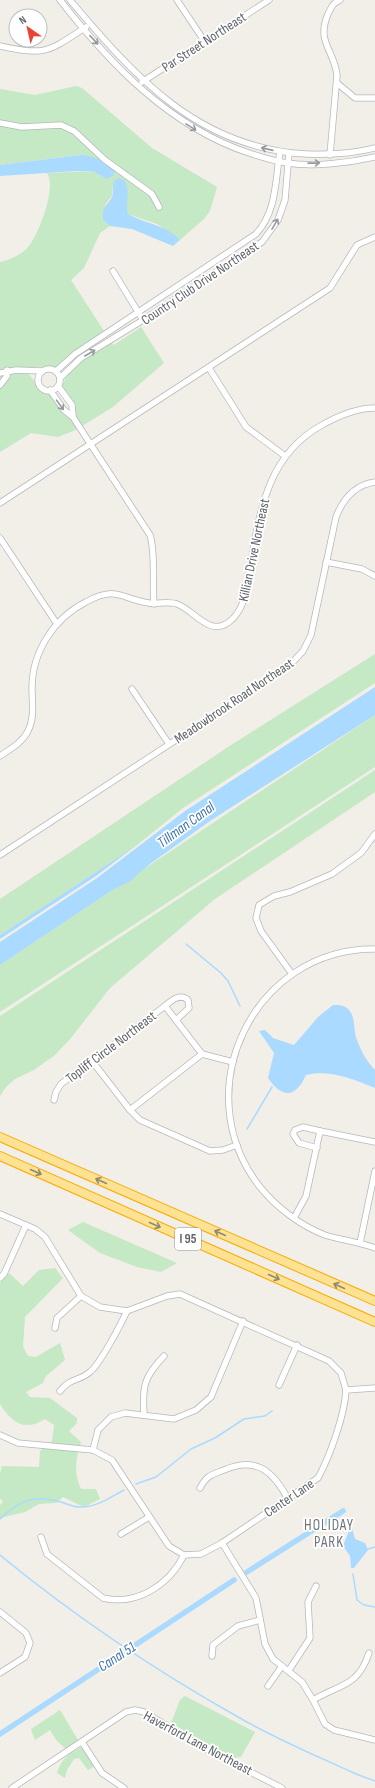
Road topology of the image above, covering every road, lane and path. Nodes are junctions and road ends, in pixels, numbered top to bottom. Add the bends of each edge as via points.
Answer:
1 (60, 0) edge
2 (70, 0) edge
3 (177, 0) edge
4 (269, 0) edge
5 (340, 0) edge
6 (330, 2) edge
7 (90, 24) junction
8 (83, 28) junction
9 (205, 42) junction
10 (0, 46) edge
11 (144, 80) junction
12 (336, 83) junction
13 (138, 86) junction
14 (375, 98) edge
15 (0, 122) edge
16 (375, 148) edge
17 (280, 152) junction
18 (289, 153) junction
19 (330, 155) junction
20 (375, 157) edge
21 (279, 162) junction
22 (288, 164) junction
23 (160, 207) dead end
24 (375, 237) edge
25 (113, 271) dead end
26 (138, 312) junction
27 (143, 320) junction
28 (209, 368) junction
29 (7, 370) junction
30 (30, 371) junction
31 (42, 371) junction
32 (56, 371) junction
33 (0, 373) edge
34 (60, 378) junction
35 (38, 381) junction
36 (0, 385) edge
37 (58, 386) junction
38 (50, 390) junction
39 (375, 408) edge
40 (73, 417) junction
41 (91, 445) junction
42 (285, 456) junction
43 (375, 482) edge
44 (0, 503) edge
45 (0, 538) edge
46 (326, 562) junction
47 (375, 576) edge
48 (154, 604) junction
49 (57, 624) junction
50 (132, 689) dead end
51 (169, 744) junction
52 (0, 756) edge
53 (375, 834) edge
54 (0, 855) edge
55 (375, 949) edge
56 (292, 974) junction
57 (165, 1006) junction
58 (176, 1020) junction
59 (202, 1054) junction
60 (92, 1061) junction
61 (233, 1062) junction
62 (54, 1100) dead end
63 (130, 1110) junction
64 (320, 1131) junction
65 (0, 1137) edge
66 (375, 1142) edge
67 (237, 1145) junction
68 (317, 1148) junction
69 (0, 1156) edge
70 (375, 1171) edge
71 (0, 1214) edge
72 (294, 1218) junction
73 (26, 1225) junction
74 (360, 1243) junction
75 (375, 1248) edge
76 (0, 1278) edge
77 (81, 1296) junction
78 (375, 1301) edge
79 (128, 1311) junction
80 (243, 1321) junction
81 (375, 1322) edge
82 (55, 1328) dead end
83 (297, 1345) junction
84 (164, 1356) dead end
85 (279, 1385) dead end
86 (375, 1388) edge
87 (346, 1390) junction
88 (60, 1391) dead end
89 (144, 1415) junction
90 (0, 1436) edge
91 (93, 1450) junction
92 (200, 1488) dead end
93 (288, 1499) junction
94 (149, 1517) junction
95 (121, 1534) dead end
96 (41, 1537) dead end
97 (222, 1543) junction
98 (184, 1555) junction
99 (316, 1586) dead end
100 (0, 1612) edge
101 (260, 1620) junction
102 (368, 1653) dead end
103 (212, 1656) dead end
104 (282, 1666) junction
105 (289, 1670) junction
106 (0, 1674) edge
107 (268, 1686) dead end
108 (314, 1700) junction
109 (375, 1739) edge
110 (82, 1742) junction
111 (12, 1788) edge
112 (124, 1788) edge
113 (282, 1788) edge

1 - 8 street
2 - 7 street
3 - 9 street
4 - 9 street, Par Street Northeast
5 - 6 street
6 - 12 street via 324,24 324,36 328,50 336,63
7 - 8 street
7 - 11 street
8 - 10 street via 53,48 42,52
8 -> 13 street
9 - 11 street, Par Street Northeast
11 - 13 street, Par Street Northeast
17 -> 11 street via 237,141 201,124 169,102
12 - 14 street via 355,98
12 - 19 street
13 -> 21 street via 163,108 209,137
15 - 23 street via 22,127 61,125 74,131 105,160 152,194
16 - 19 street
17 - 18 street
17 - 21 street, Country Club Drive Northeast
18 - 19 street
18 - 22 street, Country Club Drive Northeast
22 -> 20 street
21 - 22 street
21 - 26 street, Country Club Drive Northeast via 273,205 256,234
27 -> 22 street, Country Club Drive Northeast via 265,239 278,220 285,200
24 - 28 street via 357,245 330,288
25 - 26 street
26 - 27 street
26 - 32 street, Country Club Drive Northeast via 75,354
34 -> 27 street, Country Club Drive Northeast via 80,358
28 - 41 street
28 - 42 street via 246,427
29 - 30 street
29 - 33 street
29 - 36 street via 7,376
30 - 31 street
30 - 35 street
31 - 32 street
31 - 35 street
32 - 34 street
34 - 37 street
35 - 38 street via 42,388
37 - 38 street
37 - 40 street via 72,405
38 -> 40 street via 64,410
39 - 42 street, Killian Drive Northeast via 335,417 314,429
40 - 41 street
41 - 44 street
41 - 48 street via 150,535 154,548
42 - 48 street, Killian Drive Northeast via 275,471 265,496 246,592 240,610 229,623 208,626 182,606
43 - 46 street, Meadowbrook Road Northeast via 357,488 340,506
45 - 49 street
46 - 47 street via 362,569
46 - 51 street, Meadowbrook Road Northeast via 311,635 304,652 289,666
48 - 49 street, Killian Drive Northeast via 139,602 118,594 103,595 75,608
49 - 52 street, Killian Drive Northeast via 43,644 36,662 32,687 33,714 28,731 20,742
50 - 51 street
51 - 54 street, Meadowbrook Road Northeast
53 - 56 street via 361,853 332,874 274,896 259,905 256,918 261,931
55 - 56 street via 328,956
56 - 61 street via 266,996 254,1013 243,1033
57 - 58 street, Topliff Circle Northeast
57 - 58 street via 178,997 188,1000 189,1008
57 - 60 street, Topliff Circle Northeast
58 - 59 street, Topliff Circle Northeast
59 - 61 street
59 - 63 street
60 - 62 street, Topliff Circle Northeast via 61,1084
60 - 63 street
61 - 67 street via 229,1082 229,1109
63 - 67 street via 140,1120 210,1151
64 - 66 street
64 - 68 street
64 - 68 street via 304,1127 295,1130 293,1134 299,1143
78 -> 65 highway, I 95
67 - 72 street via 244,1163 260,1187
68 - 72 street via 306,1196
69 -> 81 highway, I 95
70 - 74 street
71 - 73 street
72 - 74 street via 325,1235
73 - 76 street
73 - 77 street via 45,1236
74 - 75 street
77 - 79 street via 100,1307
77 - 82 street via 57,1318
79 - 80 street via 167,1296 180,1294
79 - 88 street via 92,1371 67,1382
80 - 83 street
80 - 89 street via 211,1397 196,1410 174,1419
83 - 85 street
83 - 87 street via 330,1361 341,1373
84 - 89 street via 149,1371 144,1384
86 - 87 street
87 - 93 street, Center Lane via 345,1401 325,1464 318,1478
89 - 91 street via 125,1413 111,1417 98,1430
90 - 91 street via 18,1443
91 - 94 street via 112,1460
92 - 93 street via 206,1477 233,1466 258,1465 270,1472
93 - 97 street, Center Lane
94 - 95 street
94 - 98 street via 169,1546
96 - 98 street via 46,1554 103,1598 112,1600 127,1600 141,1596 162,1583 176,1570
97 - 98 street, Center Lane via 201,1554
97 - 101 street via 256,1598
99 - 105 street via 308,1602 310,1638
100 - 106 street via 26,1633 30,1643 25,1657
101 - 103 street via 238,1626 213,1645
101 - 104 street via 265,1644 274,1659
102 - 108 street via 364,1668 348,1684
104 - 105 street
104 - 107 street
105 - 108 street via 302,1682
108 - 109 street via 325,1724 334,1730
110 - 111 street
110 - 112 street via 102,1773
110 - 113 street, Haverford Lane Northeast via 126,1712 144,1712 209,1751

